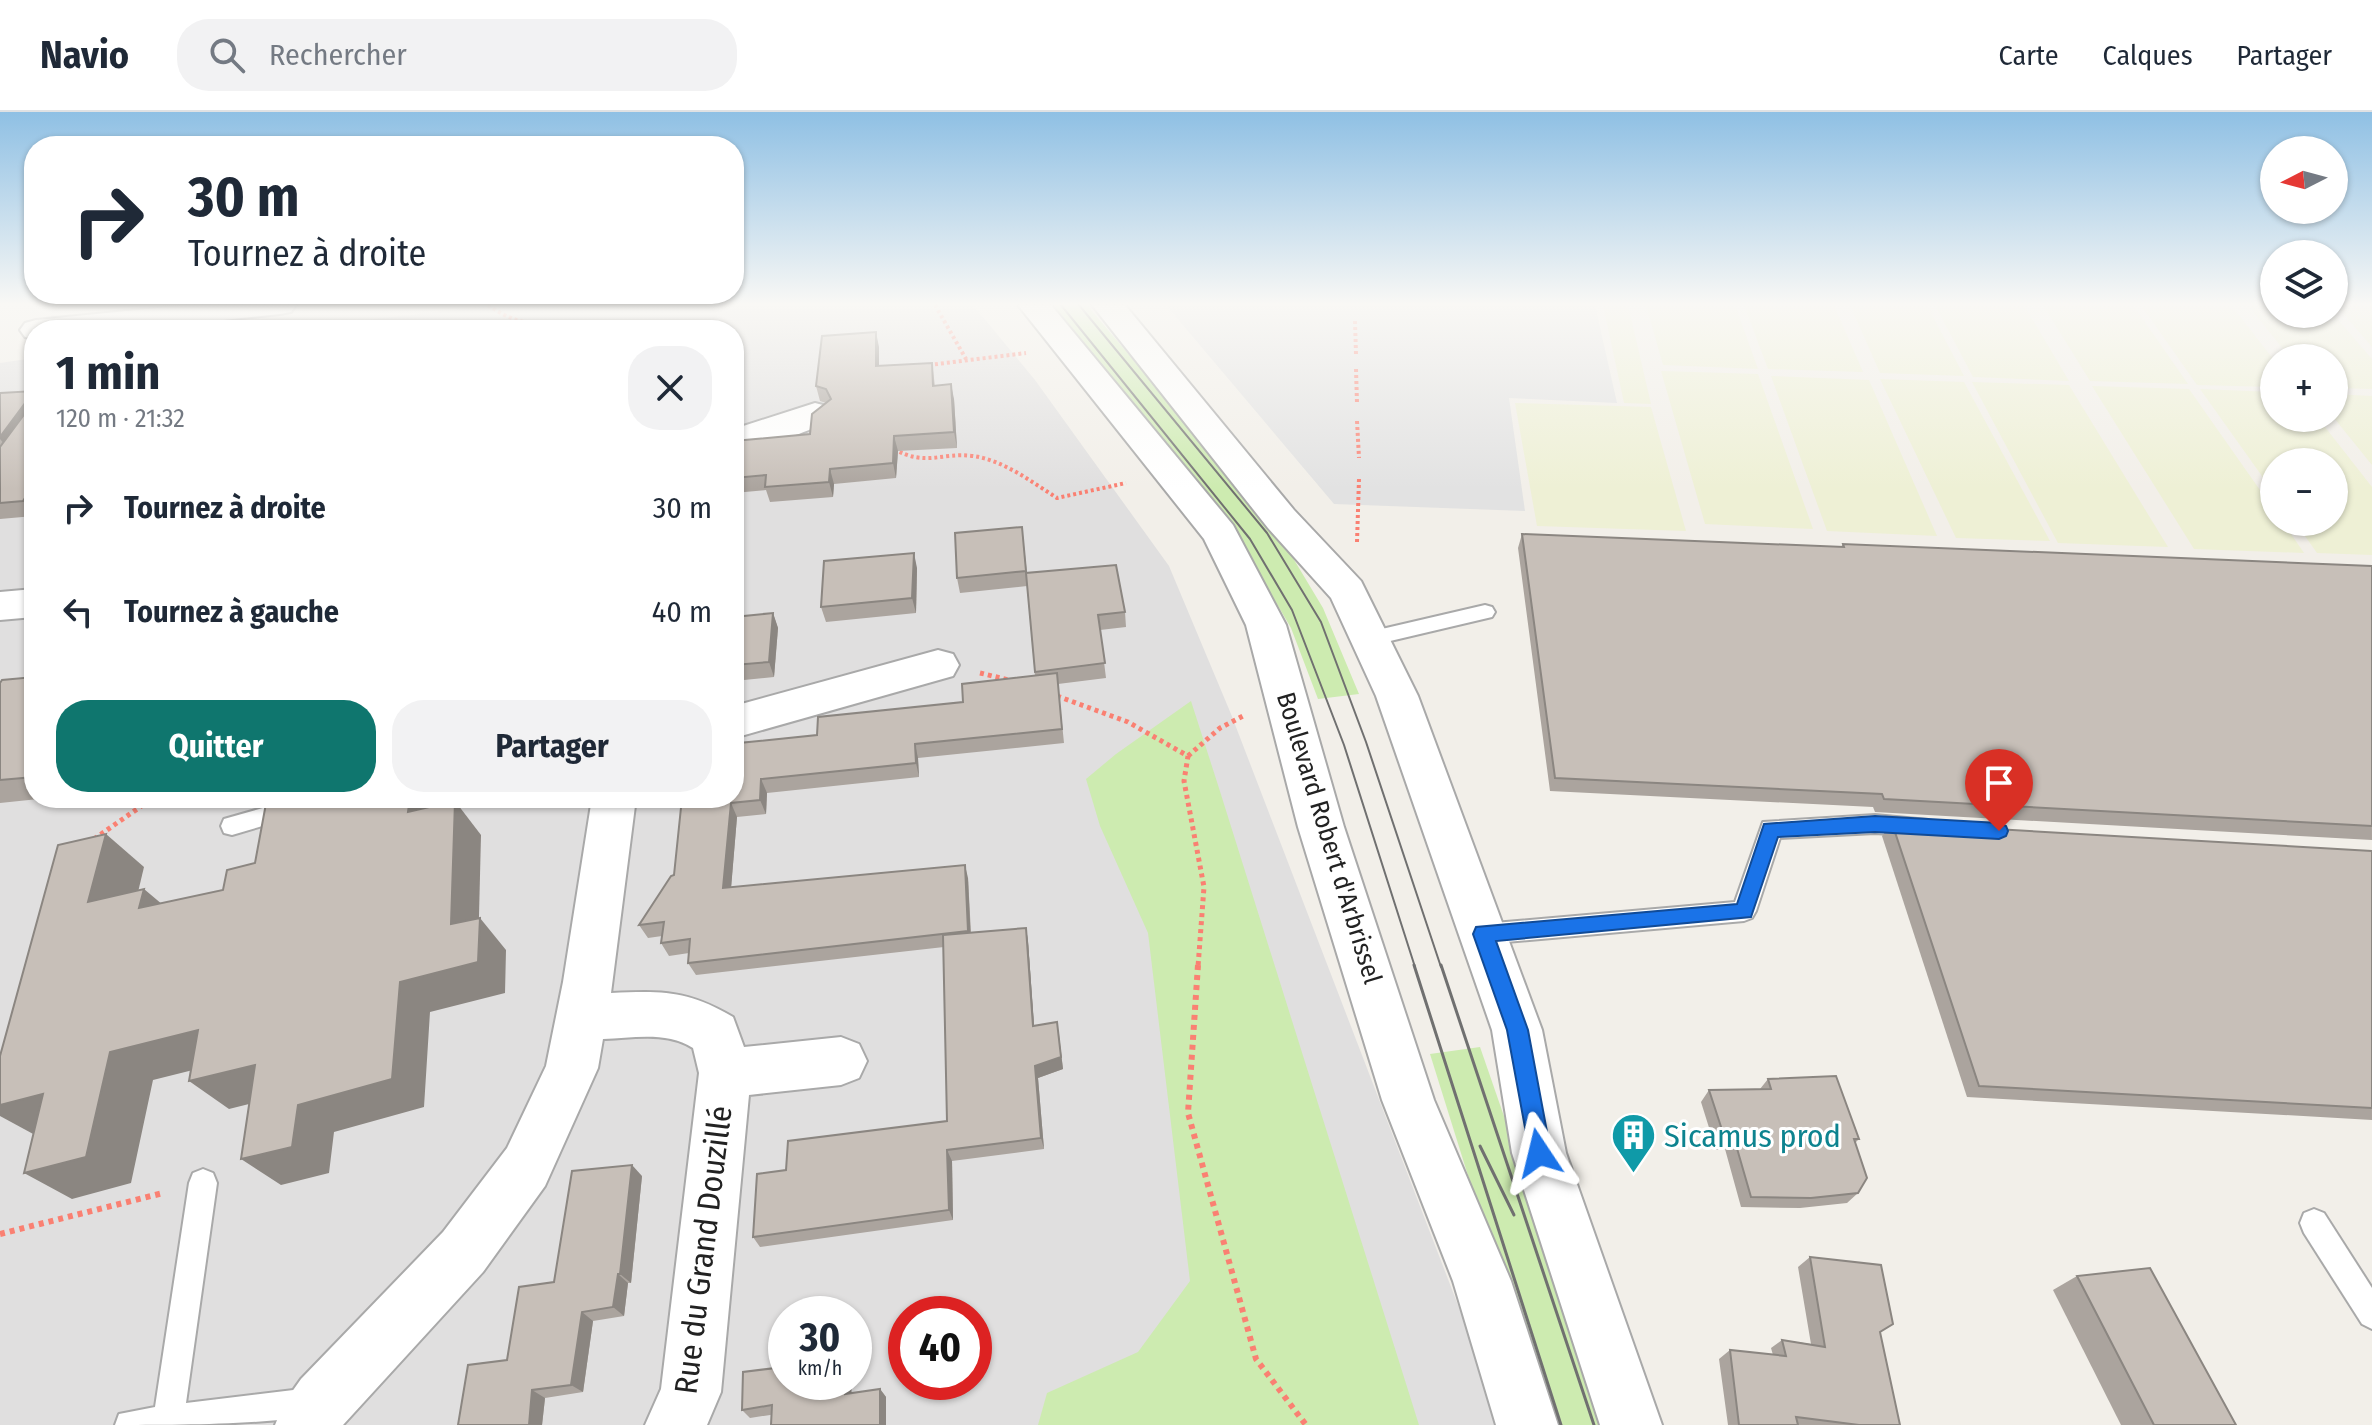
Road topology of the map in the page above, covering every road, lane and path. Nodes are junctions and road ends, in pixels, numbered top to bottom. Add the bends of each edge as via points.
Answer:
1 (923, 366) edge
2 (1084, 366) edge
3 (1158, 366) edge
4 (919, 367) edge
5 (1356, 369) dead end
6 (1357, 403) dead end
7 (815, 414) edge
8 (1357, 421) dead end
9 (744, 438) edge
10 (885, 445) edge
11 (1359, 458) dead end
12 (1359, 479) dead end
13 (1126, 483) dead end
14 (1357, 543) dead end
15 (24, 604) edge
16 (0, 606) edge
17 (1485, 612) dead end
18 (1369, 639) junction
19 (938, 665) dead end
20 (1008, 679) edge
21 (1023, 684) edge
22 (1052, 694) edge
23 (1243, 716) dead end
24 (744, 719) edge
25 (1188, 756) junction
26 (139, 808) edge
27 (294, 808) edge
28 (613, 808) edge
29 (232, 826) dead end
30 (1937, 828) edge
31 (84, 846) edge
32 (1483, 934) junction
33 (583, 1017) junction
34 (841, 1061) dead end
35 (725, 1073) junction
36 (203, 1183) joint
37 (2314, 1223) dead end
38 (0, 1234) edge
39 (2372, 1314) edge
40 (315, 1413) edge
41 (168, 1420) junction
42 (130, 1425) edge
43 (676, 1425) edge
44 (1306, 1425) edge
45 (1527, 1425) edge
46 (1631, 1425) edge

1 - 4 path
2 - 45 street, Boulevard Robert d'Arbrissel via 1220,534 1266,625 1321,827 1408,1100 1482,1281
3 - 18 street via 1281,519 1347,591
5 - 6 path
7 - 9 street
8 - 11 path
10 - 13 path via 912,459 974,456 1016,472 1057,498
12 - 14 path
15 - 16 street
17 - 18 lane
18 - 32 street via 1416,746
19 - 24 street
20 - 21 path
22 - 25 path via 1128,722
23 - 25 path via 1209,733
25 - 44 path via 1184,781 1204,887 1188,1113 1256,1359
26 - 31 path
27 - 29 lane
28 - 33 street
30 - 32 lane via 1875,824 1771,829 1744,911
32 - 46 street via 1517,1030 1539,1153
33 - 35 street, Rue du Grand Douzillé via 689,1018 715,1034
33 - 40 street via 572,1068 526,1167 463,1252
34 - 35 street, Rue du Grand Douzillé
35 - 43 street, Rue du Grand Douzillé via 691,1392
36 - 38 path
36 - 41 lane
37 - 39 lane
40 - 41 lane
41 - 42 lane

